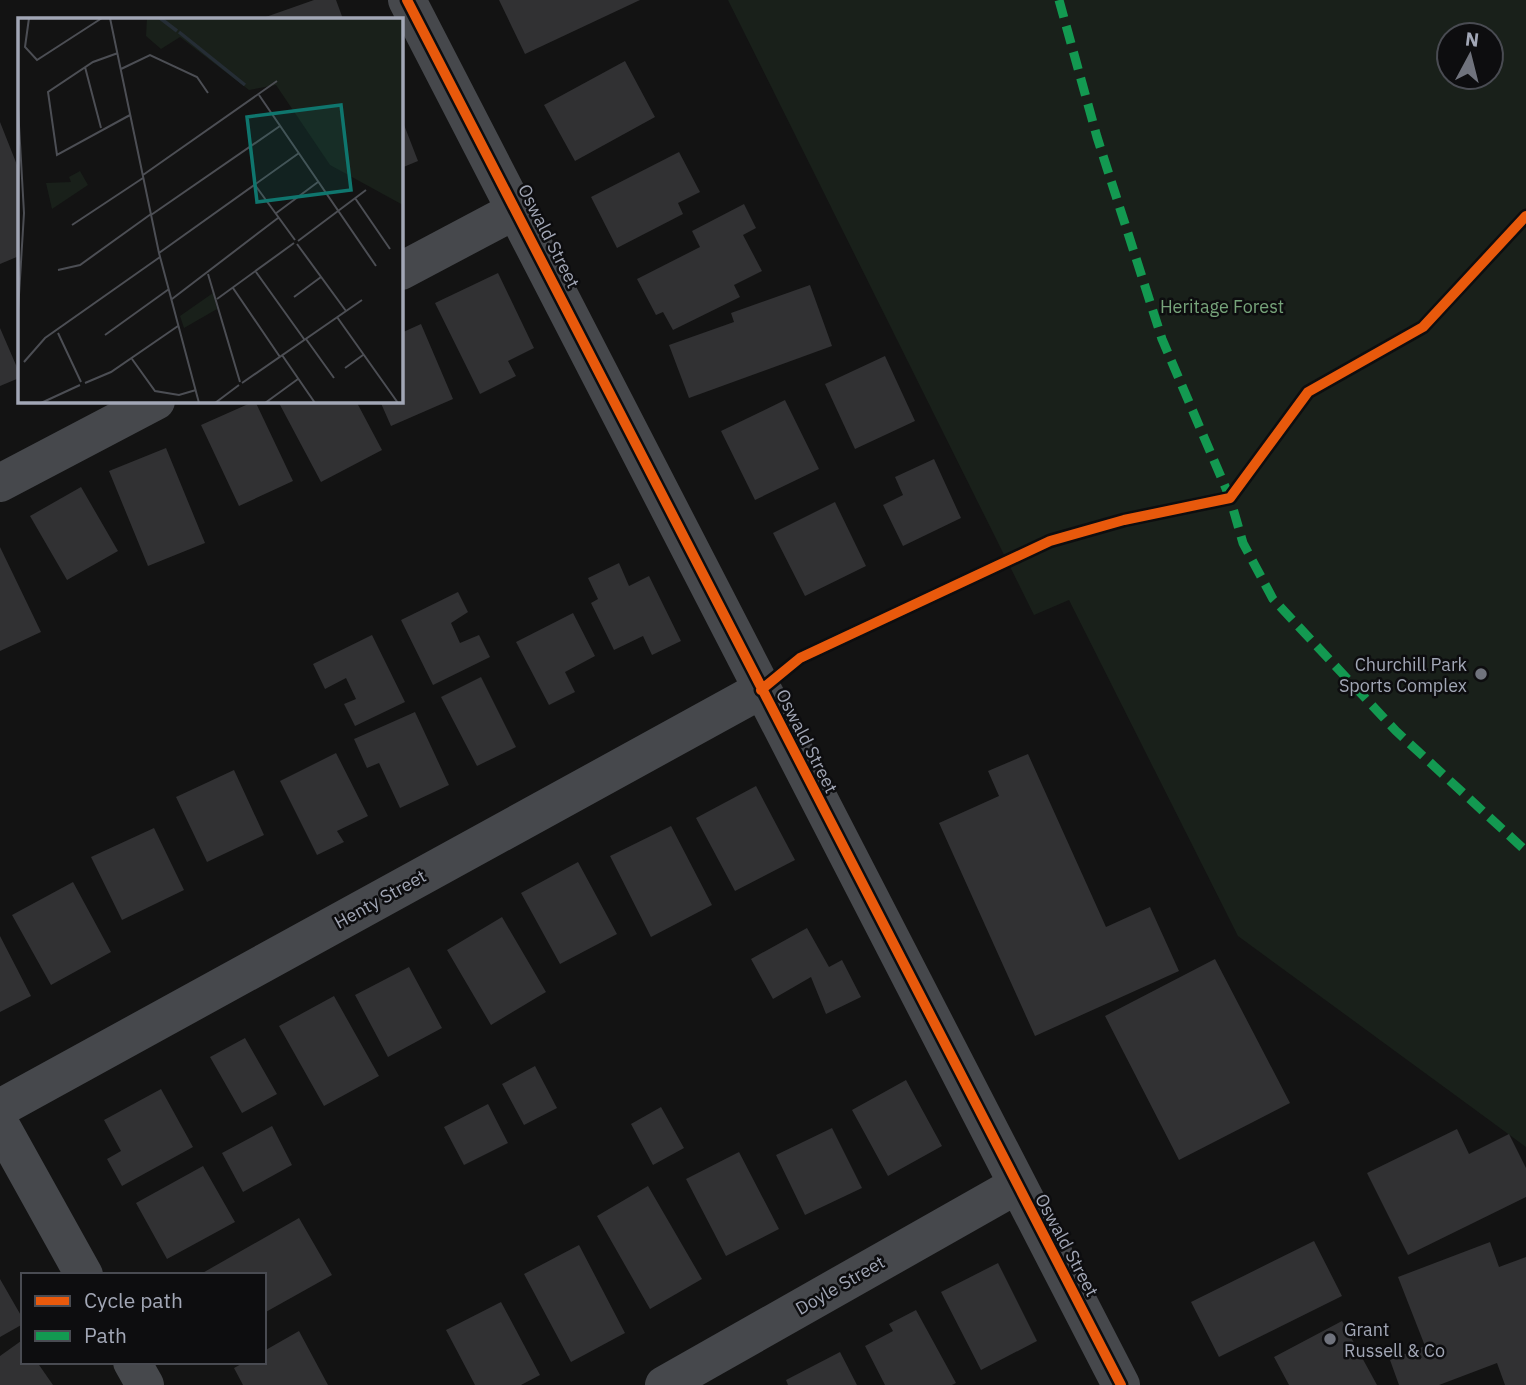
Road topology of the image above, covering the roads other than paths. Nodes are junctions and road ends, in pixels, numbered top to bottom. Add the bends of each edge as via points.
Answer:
1 (407, 0) edge
2 (516, 210) junction
3 (402, 270) edge
4 (154, 402) edge
5 (0, 484) edge
6 (761, 690) junction
7 (0, 1108) edge
8 (0, 1124) edge
9 (1017, 1185) junction
10 (83, 1273) edge
11 (133, 1364) edge
12 (145, 1385) edge
13 (664, 1385) edge
14 (1121, 1385) edge

1 - 2 street, Oswald Street
2 - 3 street
2 - 6 street, Oswald Street
4 - 5 street
6 - 7 street, Henty Street
6 - 9 street, Oswald Street
8 - 10 street
9 - 13 street, Doyle Street
9 - 14 street, Oswald Street
11 - 12 street

